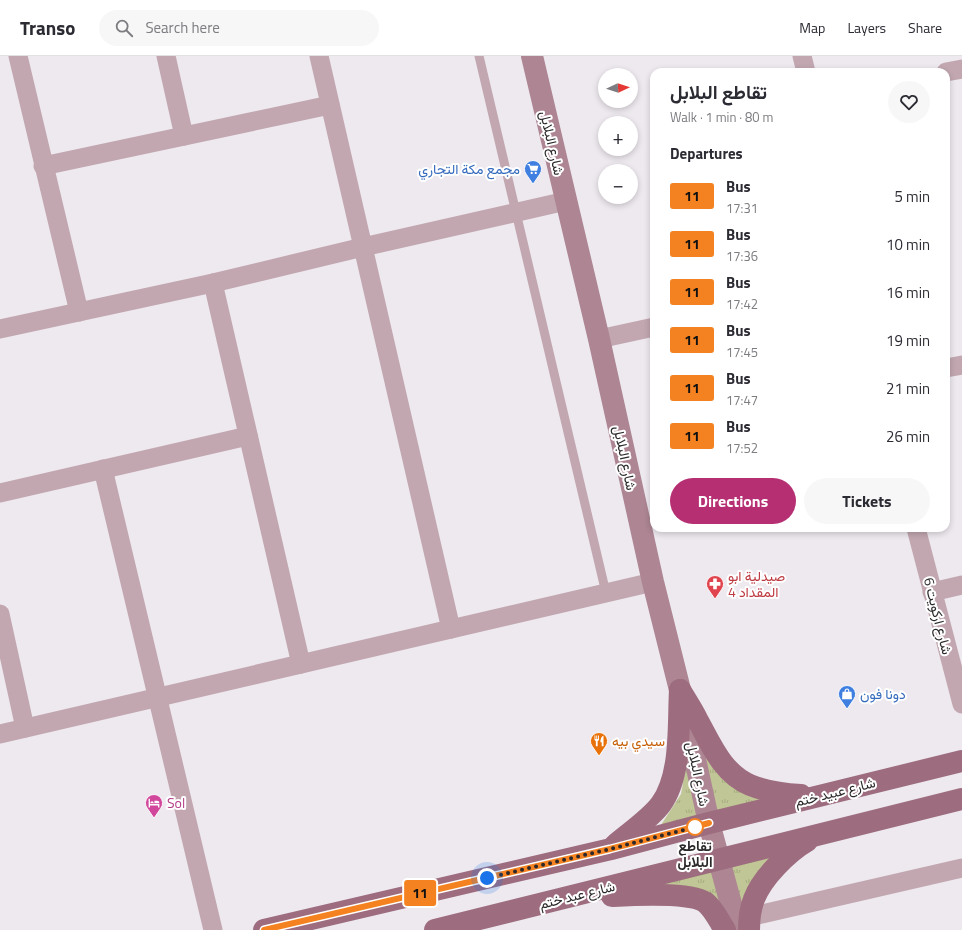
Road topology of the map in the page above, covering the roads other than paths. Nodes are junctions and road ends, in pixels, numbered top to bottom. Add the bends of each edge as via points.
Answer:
1 (18, 56) edge
2 (166, 56) edge
3 (319, 56) edge
4 (479, 56) edge
5 (532, 56) edge
6 (802, 56) edge
7 (805, 68) edge
8 (962, 69) edge
9 (950, 71) edge
10 (330, 105) junction
11 (184, 136) junction
12 (43, 166) junction
13 (566, 201) junction
14 (516, 213) junction
15 (363, 247) junction
16 (213, 283) junction
17 (79, 312) junction
18 (650, 328) edge
19 (0, 330) edge
20 (599, 339) junction
21 (962, 364) edge
22 (950, 367) edge
23 (248, 436) junction
24 (103, 469) junction
25 (0, 493) edge
26 (917, 532) edge
27 (653, 582) junction
28 (962, 584) edge
29 (932, 592) junction
30 (606, 593) junction
31 (0, 614) edge
32 (452, 629) junction
33 (301, 664) junction
34 (680, 690) junction
35 (157, 698) junction
36 (962, 704) edge
37 (25, 728) junction
38 (0, 734) edge
39 (962, 761) edge
40 (814, 797) junction
41 (962, 799) edge
42 (709, 823) junction
43 (822, 834) junction
44 (610, 849) junction
45 (719, 860) junction
46 (962, 868) edge
47 (563, 898) junction
48 (745, 926) edge
49 (213, 930) edge
50 (264, 930) edge
51 (435, 930) edge
52 (725, 930) edge

1 - 12 street
2 - 11 street
3 - 10 street
4 - 14 lane
5 - 13 street, شارع البلابل
6 - 7 street
8 - 9 street
10 - 11 street
10 - 15 street
11 - 12 street
12 - 17 street
13 - 14 street
13 - 20 street, شارع البلابل
14 - 15 street
14 - 30 lane
15 - 16 street
15 - 32 street
16 - 17 street
16 - 23 street
17 - 19 street
18 - 20 street
20 - 27 street, شارع البلابل
21 - 22 street
23 - 24 street
23 - 33 street
24 - 25 street
24 - 35 street
26 - 29 street, شارع اركويت 6
27 - 30 street
27 - 34 street, شارع البلابل
28 - 29 street
29 - 36 street, شارع اركويت 6
30 - 32 street
31 - 37 street
32 - 33 street
33 - 35 street
34 - 40 main road via 713,749 733,774 749,784 775,793
34 - 42 street, شارع البلابل
34 - 44 main road via 675,772 670,789 661,805
35 - 37 street
35 - 49 street
37 - 38 street
39 - 40 main road, شارع عبيد ختم
40 - 42 main road, شارع عبيد ختم
41 - 43 main road
42 - 44 main road
42 - 45 street, شارع البلابل
43 - 45 main road
43 - 48 main road via 789,854 769,875 755,897
44 - 50 main road
45 - 47 main road, شارع عبد ختم
45 - 48 street, شارع البلابل
46 - 48 street
47 - 51 main road, شارع عبد ختم
47 - 52 main road via 642,895 695,898 711,908

